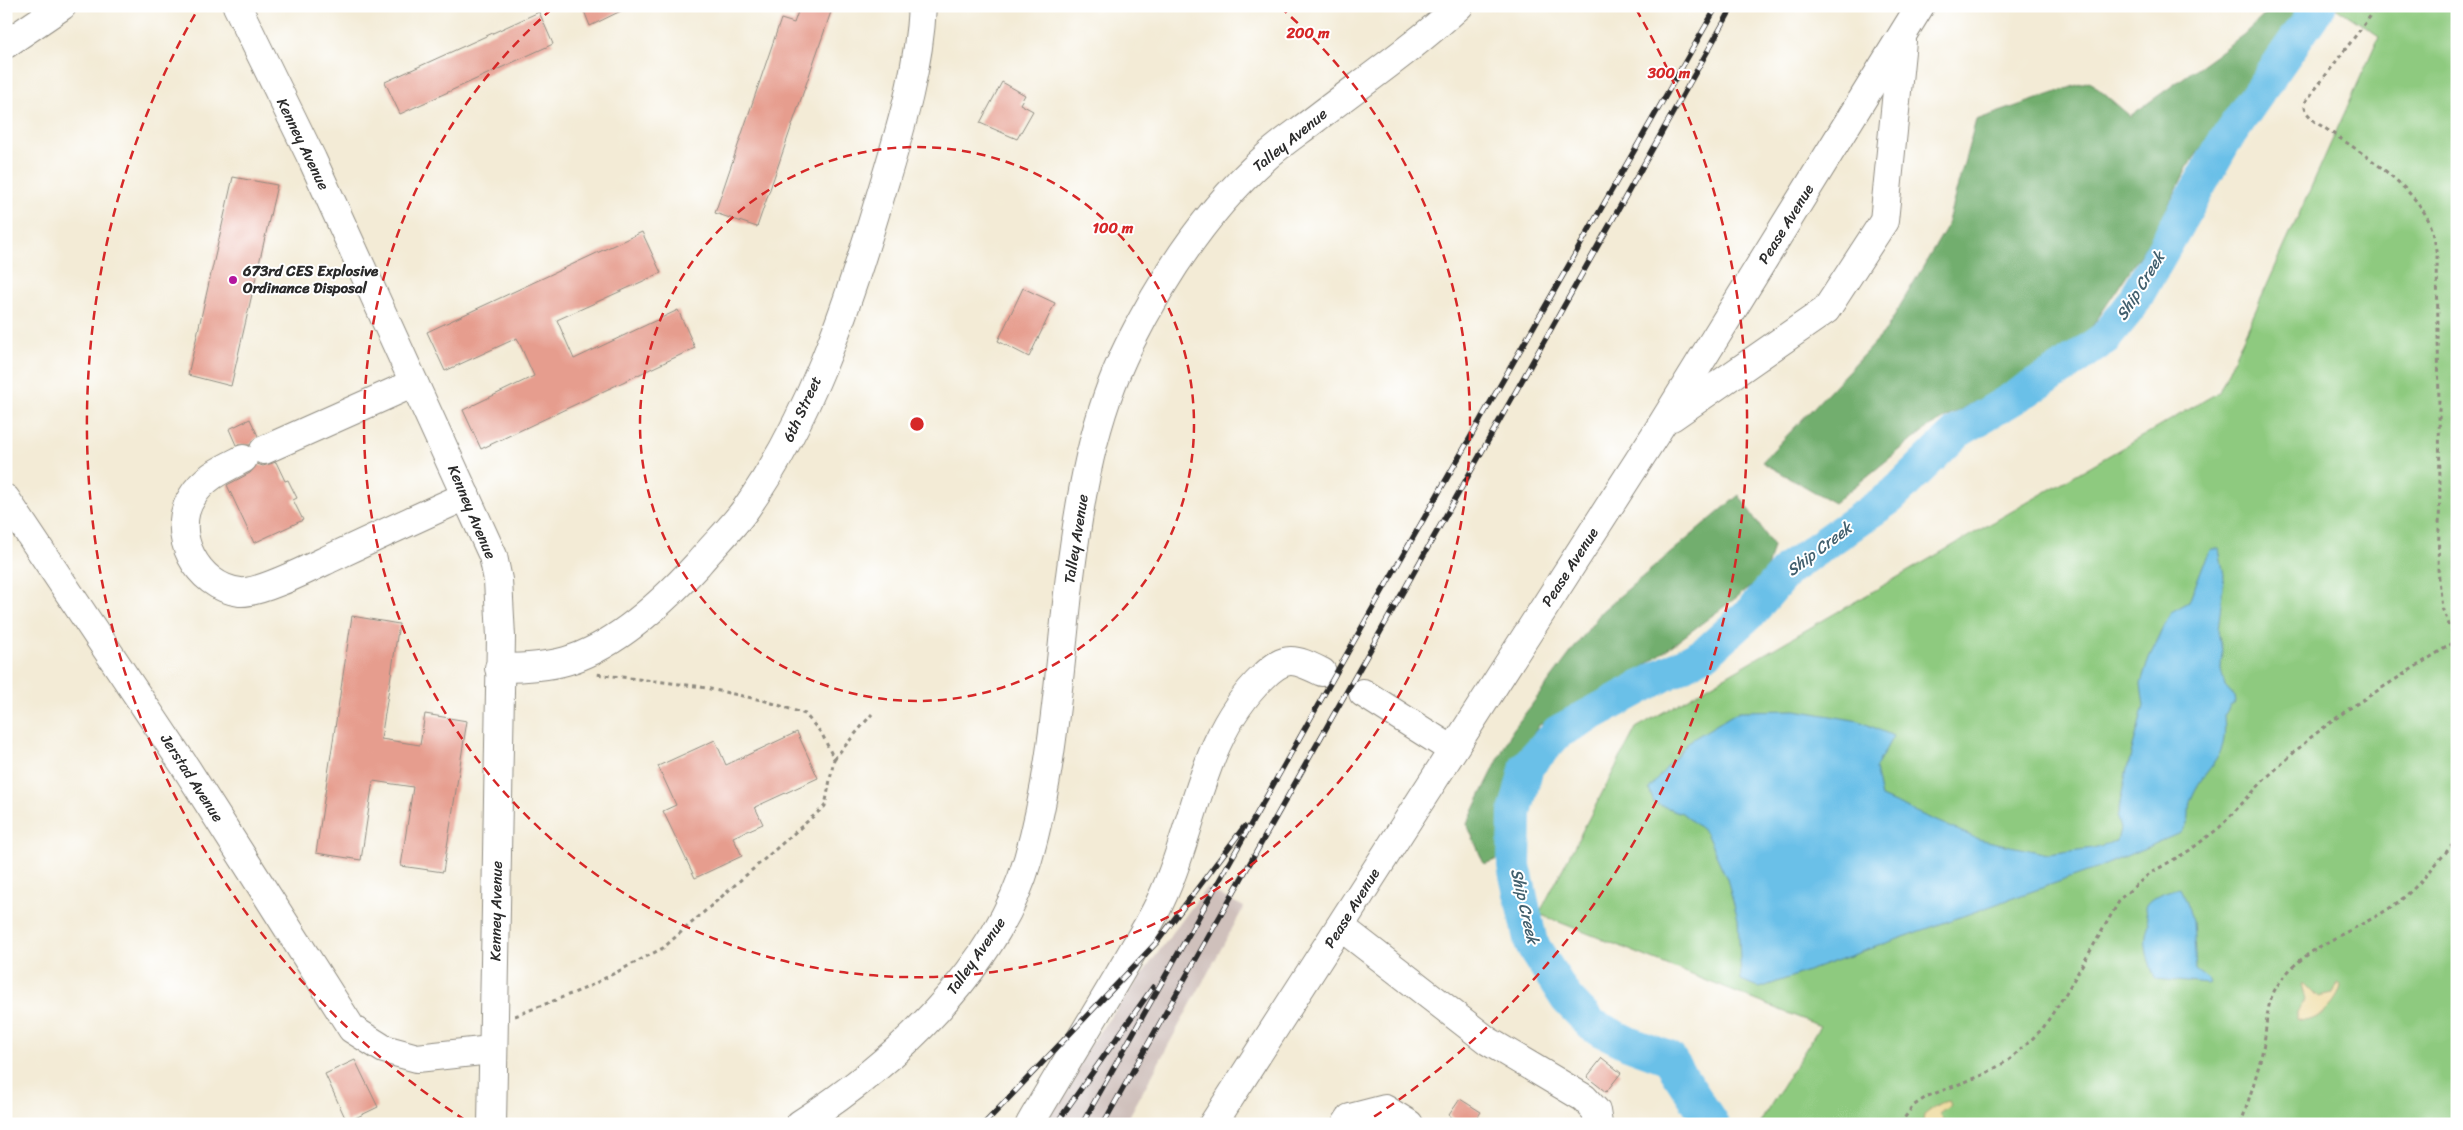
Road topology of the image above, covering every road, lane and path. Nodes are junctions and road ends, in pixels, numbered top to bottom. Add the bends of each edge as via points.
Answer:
1 (62, 6) edge
2 (237, 6) edge
3 (922, 6) edge
4 (1459, 6) edge
5 (1920, 6) edge
6 (2378, 6) edge
7 (1902, 36) junction
8 (6, 44) edge
9 (414, 383) junction
10 (1662, 424) junction
11 (466, 496) junction
12 (6, 499) edge
13 (2456, 641) edge
14 (566, 661) junction
15 (499, 668) junction
16 (1322, 672) dead end
17 (1364, 693) dead end
18 (872, 714) dead end
19 (1452, 750) junction
20 (834, 759) junction
21 (2457, 840) edge
22 (1341, 927) junction
23 (493, 1037) junction
24 (492, 1124) edge
25 (800, 1124) edge
26 (1030, 1124) edge
27 (1213, 1124) edge
28 (1346, 1124) edge
29 (1409, 1124) edge
30 (1598, 1124) edge
31 (1900, 1124) edge
32 (2241, 1124) edge

1 - 8 street
2 - 9 street, Kenney Avenue via 312,159
3 - 14 street, 6th Street via 914,69 863,253 810,397 785,445 743,512 685,578 651,610 614,637
4 - 25 street, Talley Avenue via 1265,157 1225,199 1160,288 1128,348 1106,400 1088,466 1076,532 1043,794 1016,893 1001,923 966,974 924,1024 884,1063
5 - 7 street, Pease Avenue
6 - 13 path via 2304,104 2306,113 2314,121 2392,177 2419,206 2432,228 2437,255 2438,569 2442,608
7 - 10 street, Pease Avenue
7 - 10 street via 1884,221 1826,310
9 - 11 street, Kenney Avenue
9 - 11 street via 212,474 192,497 183,524 187,546 196,565 216,585 241,592 276,583
10 - 19 street, Pease Avenue
11 - 15 street, Kenney Avenue via 493,556 498,580
12 - 23 street, Jerstad Avenue via 181,759 352,1028 384,1050 417,1058
13 - 31 path via 2347,710 2310,738 2219,828 2150,874 2122,898 2043,1028 2009,1060 1983,1075 1928,1096 1913,1106
14 - 15 street, 6th Street via 530,668
14 - 20 path via 592,673 696,686 766,701 805,714 822,734
15 - 23 street, Kenney Avenue
16 - 26 street via 1296,659 1282,661 1242,701 1221,734 1201,781 1160,903
17 - 19 street
18 - 20 path
19 - 22 street, Pease Avenue
20 - 23 path via 824,806 663,948
21 - 32 path via 2404,898 2294,965 2276,988
22 - 27 street, Pease Avenue
22 - 30 street via 1488,1041 1584,1098 1596,1111
23 - 24 street, Kenney Avenue
28 - 29 street via 1350,1118 1385,1109

